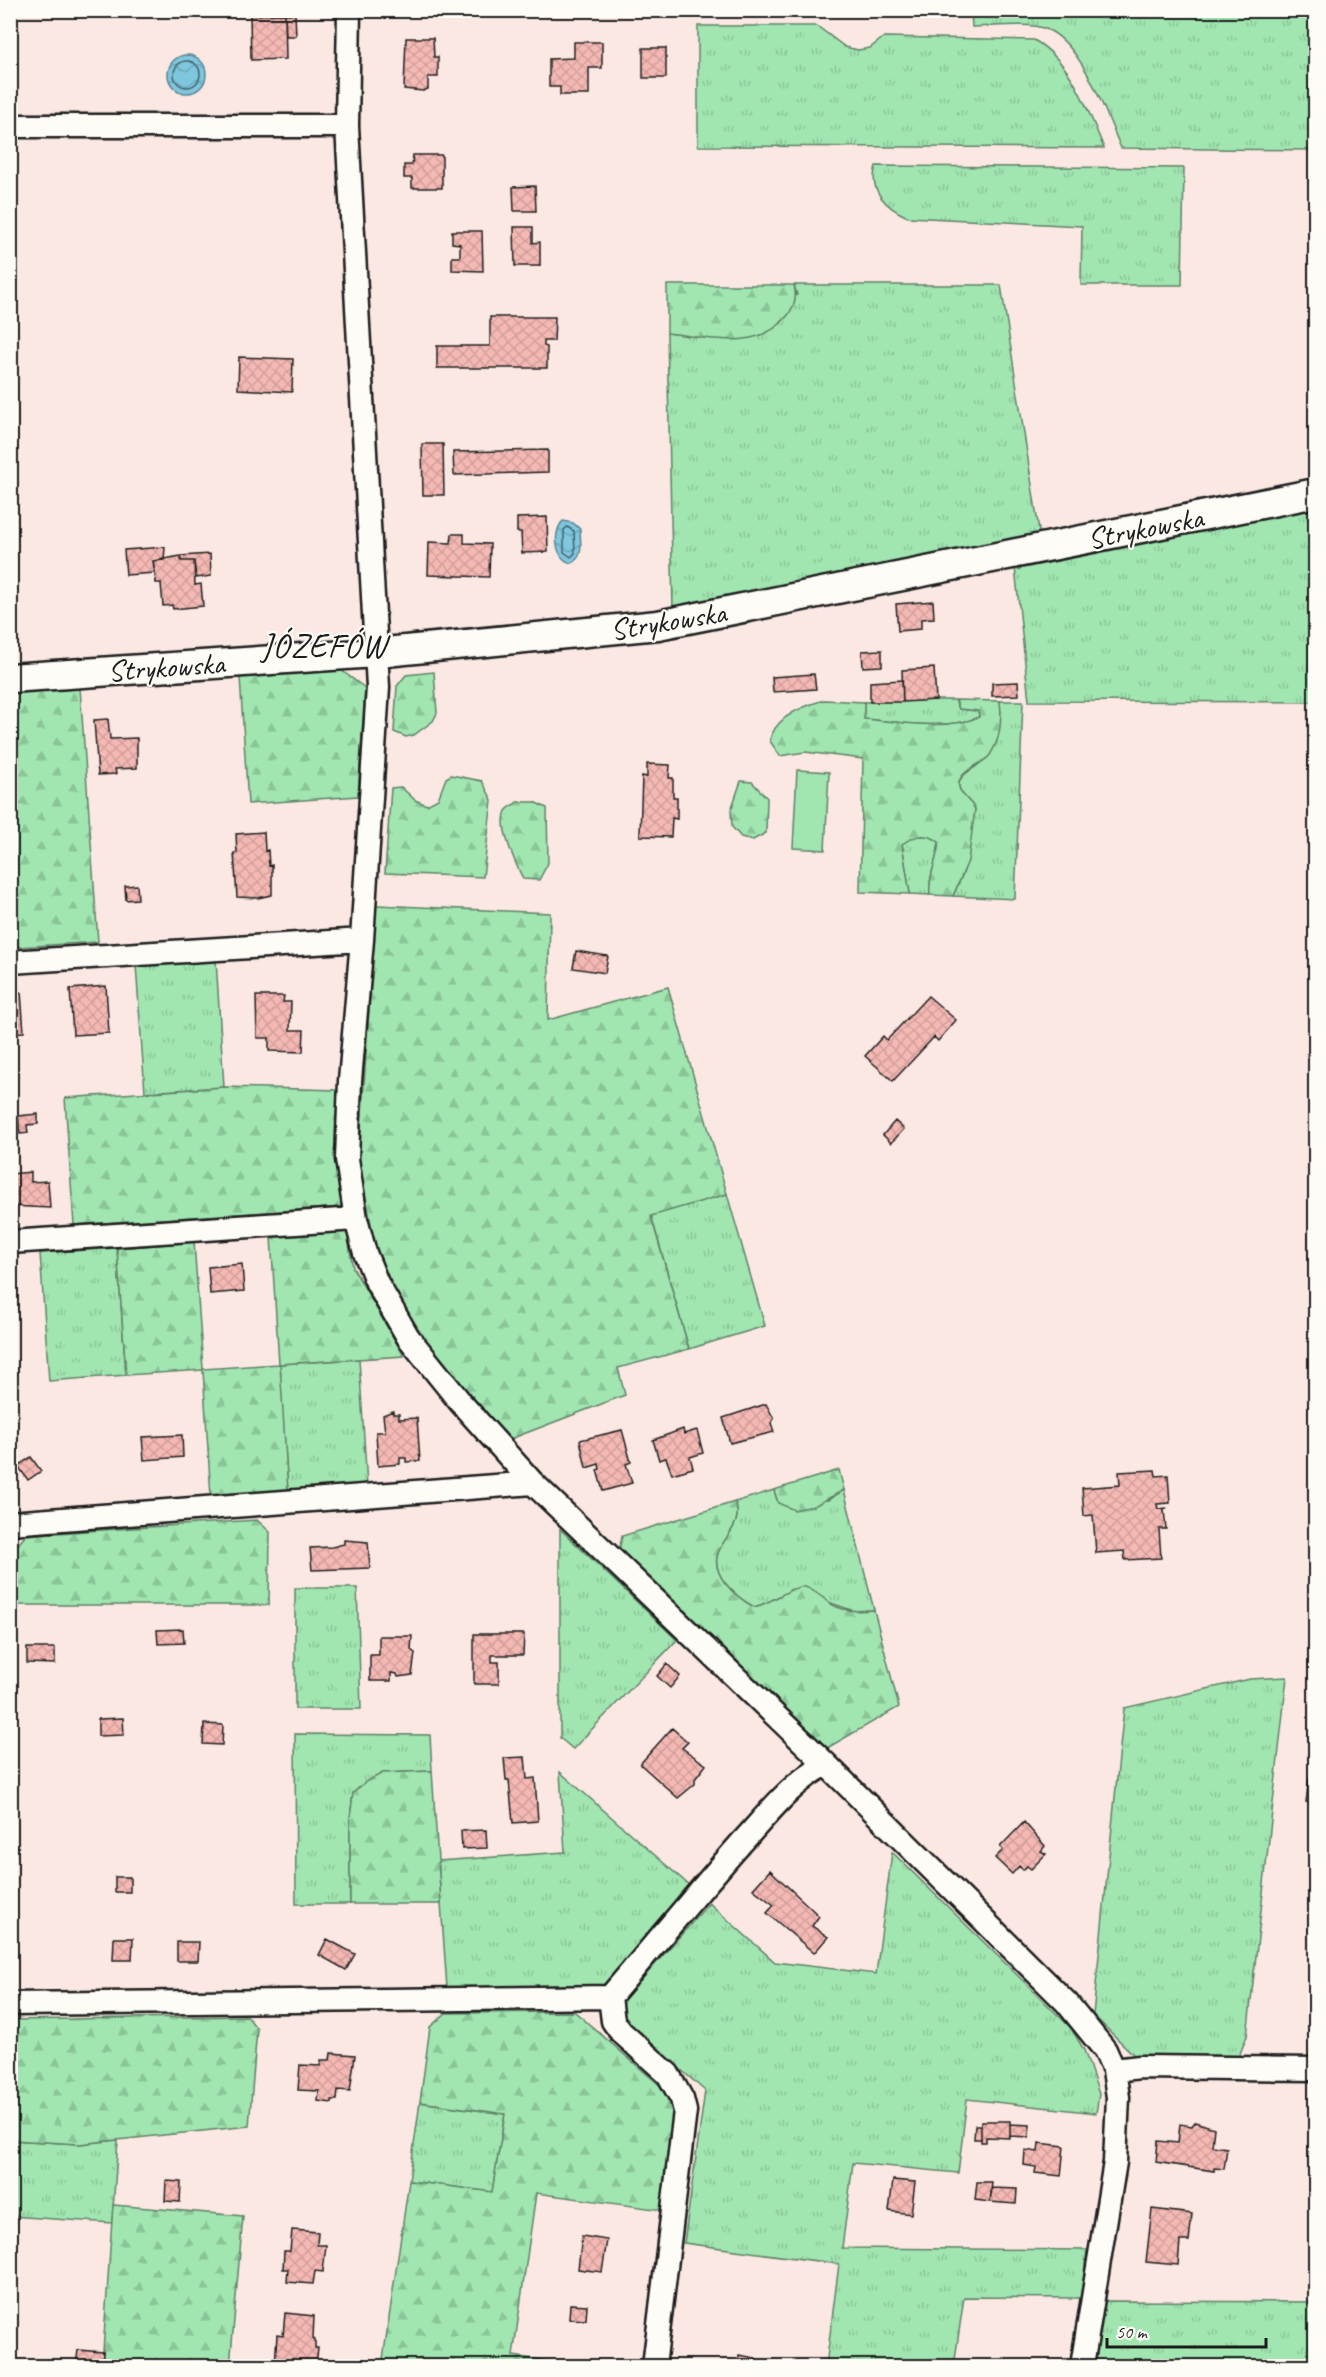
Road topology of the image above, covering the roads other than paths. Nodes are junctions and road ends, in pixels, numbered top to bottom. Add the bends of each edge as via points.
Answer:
1 (350, 10) edge
2 (10, 126) edge
3 (347, 126) junction
4 (1316, 493) edge
5 (375, 653) junction
6 (10, 678) edge
7 (362, 940) junction
8 (10, 962) edge
9 (356, 1219) junction
10 (10, 1242) edge
11 (533, 1483) junction
12 (10, 1523) edge
13 (826, 1764) junction
14 (610, 1997) junction
15 (10, 2004) edge
16 (1316, 2068) edge
17 (1114, 2070) junction
18 (654, 2367) edge
19 (1082, 2367) edge

1 - 3 street
2 - 3 street
3 - 5 street
4 - 5 street, Strykowska via 658,625
5 - 6 street, Strykowska
5 - 7 street via 376,741
7 - 8 street
7 - 9 street via 347,1159
9 - 10 street
9 - 11 street via 377,1283 408,1337
11 - 12 street
11 - 13 street
13 - 14 street via 788,1792
13 - 17 street via 1067,2003 1105,2050
14 - 15 street
14 - 18 street via 613,2021 668,2074 685,2111
16 - 17 street
17 - 19 street via 1118,2097 1115,2162

